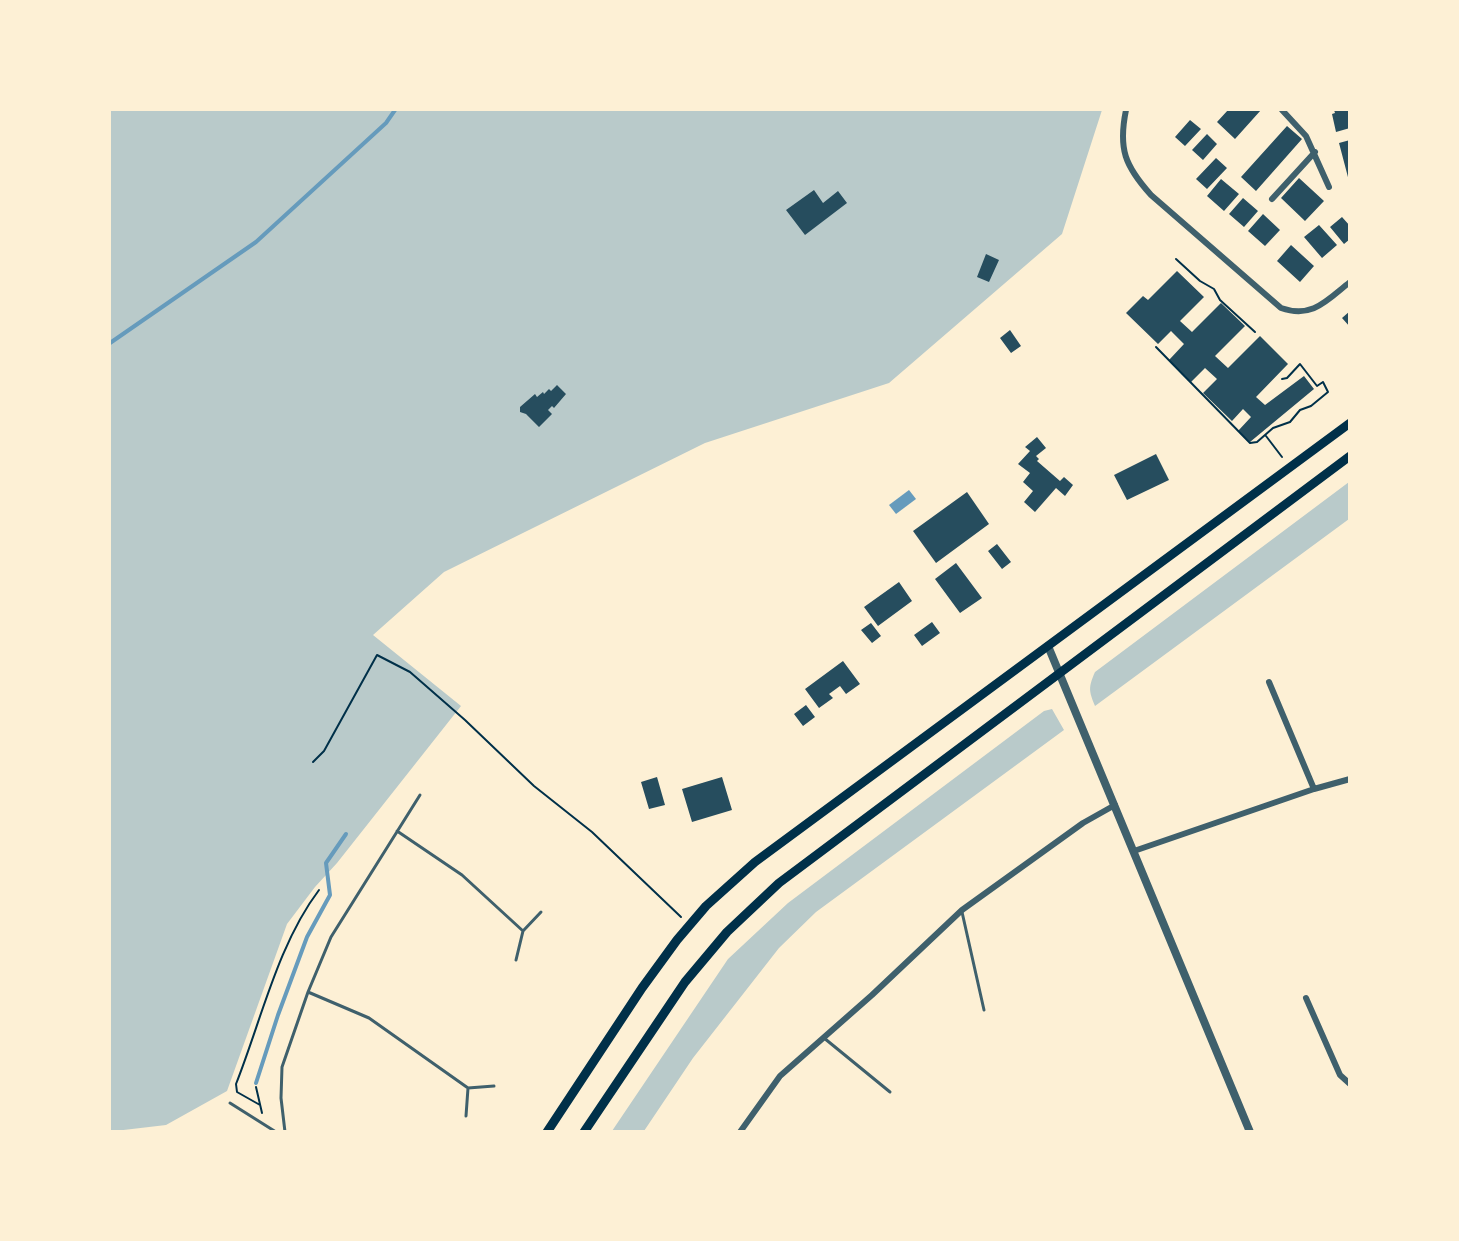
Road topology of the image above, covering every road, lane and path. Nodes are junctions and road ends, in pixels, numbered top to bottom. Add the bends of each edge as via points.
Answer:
1 (1126, 110) edge
2 (1282, 110) edge
3 (1315, 152) junction
4 (1329, 187) dead end
5 (1272, 199) dead end
6 (1176, 259) dead end
7 (1350, 282) edge
8 (1255, 332) dead end
9 (1156, 347) dead end
10 (1282, 379) dead end
11 (1350, 423) edge
12 (1266, 436) junction
13 (1350, 456) edge
14 (1281, 457) dead end
15 (1048, 646) junction
16 (1060, 672) junction
17 (1269, 682) dead end
18 (313, 762) dead end
19 (1350, 779) edge
20 (1314, 789) junction
21 (420, 795) dead end
22 (1115, 805) junction
23 (397, 831) junction
24 (1134, 851) junction
25 (319, 890) dead end
26 (962, 910) junction
27 (541, 912) dead end
28 (688, 926) junction
29 (523, 931) junction
30 (516, 960) dead end
31 (308, 992) junction
32 (1306, 998) dead end
33 (984, 1010) dead end
34 (822, 1037) junction
35 (1350, 1084) edge
36 (494, 1086) dead end
37 (256, 1087) dead end
38 (468, 1088) junction
39 (890, 1092) dead end
40 (230, 1103) dead end
41 (260, 1105) junction
42 (466, 1116) dead end
43 (264, 1124) junction
44 (276, 1131) edge
45 (285, 1131) edge
46 (547, 1131) edge
47 (584, 1131) edge
48 (740, 1131) edge
49 (1250, 1131) edge

1 - 7 street via 1122,141 1134,176 1281,308 1294,313 1310,311
2 - 3 street
3 - 4 street
3 - 5 street
6 - 8 path via 1214,289 1220,300
9 - 12 path via 1250,443
10 - 12 path via 1300,364 1317,386 1323,382 1328,392
11 - 15 main road
12 - 14 path
13 - 16 main road
15 - 16 street
15 - 28 main road via 795,830
16 - 22 street
16 - 47 main road via 747,911 685,982
17 - 20 street
18 - 28 path via 324,751 377,655 410,672 534,786 592,832 666,900
19 - 20 street
20 - 24 street
21 - 23 lane
22 - 24 street
22 - 26 street via 1083,823
23 - 29 lane via 462,875
23 - 31 lane via 331,937
24 - 49 street
25 - 41 path via 290,937 236,1084 237,1092
26 - 33 lane
26 - 34 street
27 - 29 lane
28 - 46 main road
29 - 30 lane
31 - 38 lane via 369,1018
31 - 45 lane via 282,1067
32 - 35 street via 1341,1075
34 - 39 lane
34 - 48 street via 780,1076
36 - 38 lane
37 - 41 path
38 - 42 lane
40 - 43 lane
41 - 43 path
43 - 44 lane

